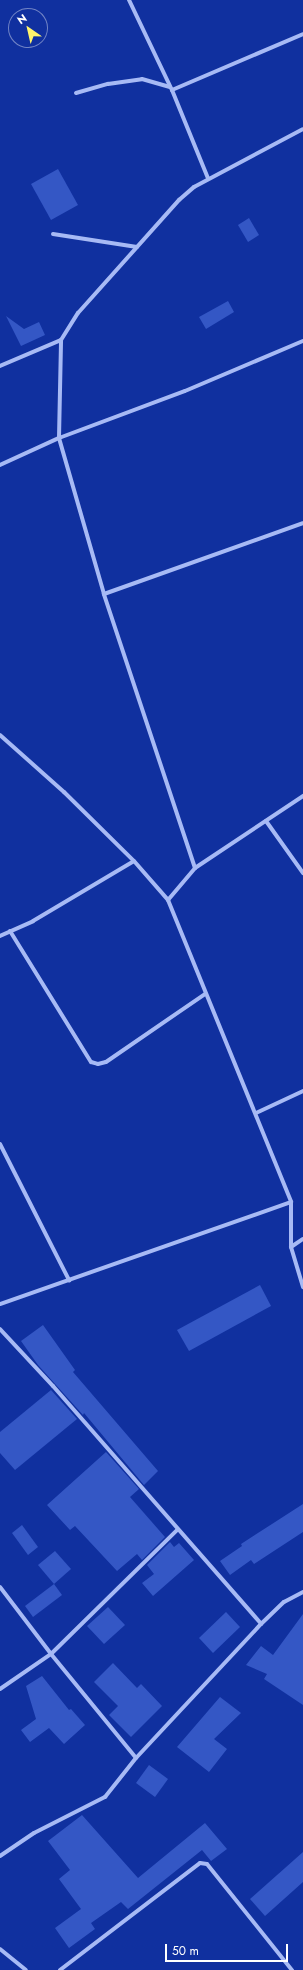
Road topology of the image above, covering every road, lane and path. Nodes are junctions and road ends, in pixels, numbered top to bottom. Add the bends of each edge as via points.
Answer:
1 (129, 0) edge
2 (303, 34) edge
3 (171, 89) junction
4 (76, 93) dead end
5 (303, 129) edge
6 (208, 178) junction
7 (53, 234) dead end
8 (137, 247) junction
9 (61, 340) junction
10 (303, 341) edge
11 (0, 366) edge
12 (60, 438) junction
13 (0, 465) edge
14 (303, 523) edge
15 (104, 594) junction
16 (0, 735) edge
17 (303, 796) edge
18 (266, 821) junction
19 (134, 861) junction
20 (195, 868) junction
21 (303, 873) edge
22 (168, 900) junction
23 (10, 931) junction
24 (0, 936) edge
25 (205, 994) junction
26 (303, 1091) edge
27 (256, 1113) junction
28 (0, 1144) edge
29 (291, 1202) junction
30 (303, 1239) edge
31 (291, 1247) junction
32 (69, 1280) junction
33 (303, 1286) edge
34 (0, 1304) edge
35 (0, 1329) edge
36 (177, 1530) junction
37 (0, 1587) edge
38 (303, 1592) edge
39 (261, 1624) junction
40 (51, 1654) junction
41 (0, 1689) edge
42 (136, 1758) junction
43 (0, 1856) edge
44 (0, 1949) edge
45 (26, 1970) edge
46 (60, 1970) edge
47 (292, 1970) edge

1 - 3 street
2 - 3 street
3 - 4 street via 142,79 108,84
3 - 6 street
5 - 6 street
6 - 8 street via 179,200
7 - 8 street
8 - 9 street via 78,313
9 - 11 street
9 - 12 street
10 - 12 street via 185,391
12 - 13 street
12 - 15 street
14 - 15 street
15 - 20 street
16 - 19 street via 64,792
17 - 18 street
18 - 20 street
18 - 21 street
19 - 22 street
19 - 23 street via 33,921
20 - 22 street
22 - 25 street
23 - 24 street
23 - 25 street via 92,1062 98,1064 106,1062
25 - 27 street
26 - 27 street
27 - 29 street
28 - 32 street
29 - 31 street
29 - 32 street
30 - 31 street
31 - 33 street
32 - 34 street
35 - 36 street via 53,1386
36 - 39 street
36 - 40 street
37 - 40 street
38 - 39 street via 284,1602
39 - 42 street
40 - 41 street
40 - 42 street
42 - 43 street via 104,1797 34,1833
44 - 45 street
46 - 47 street via 200,1863 207,1864

